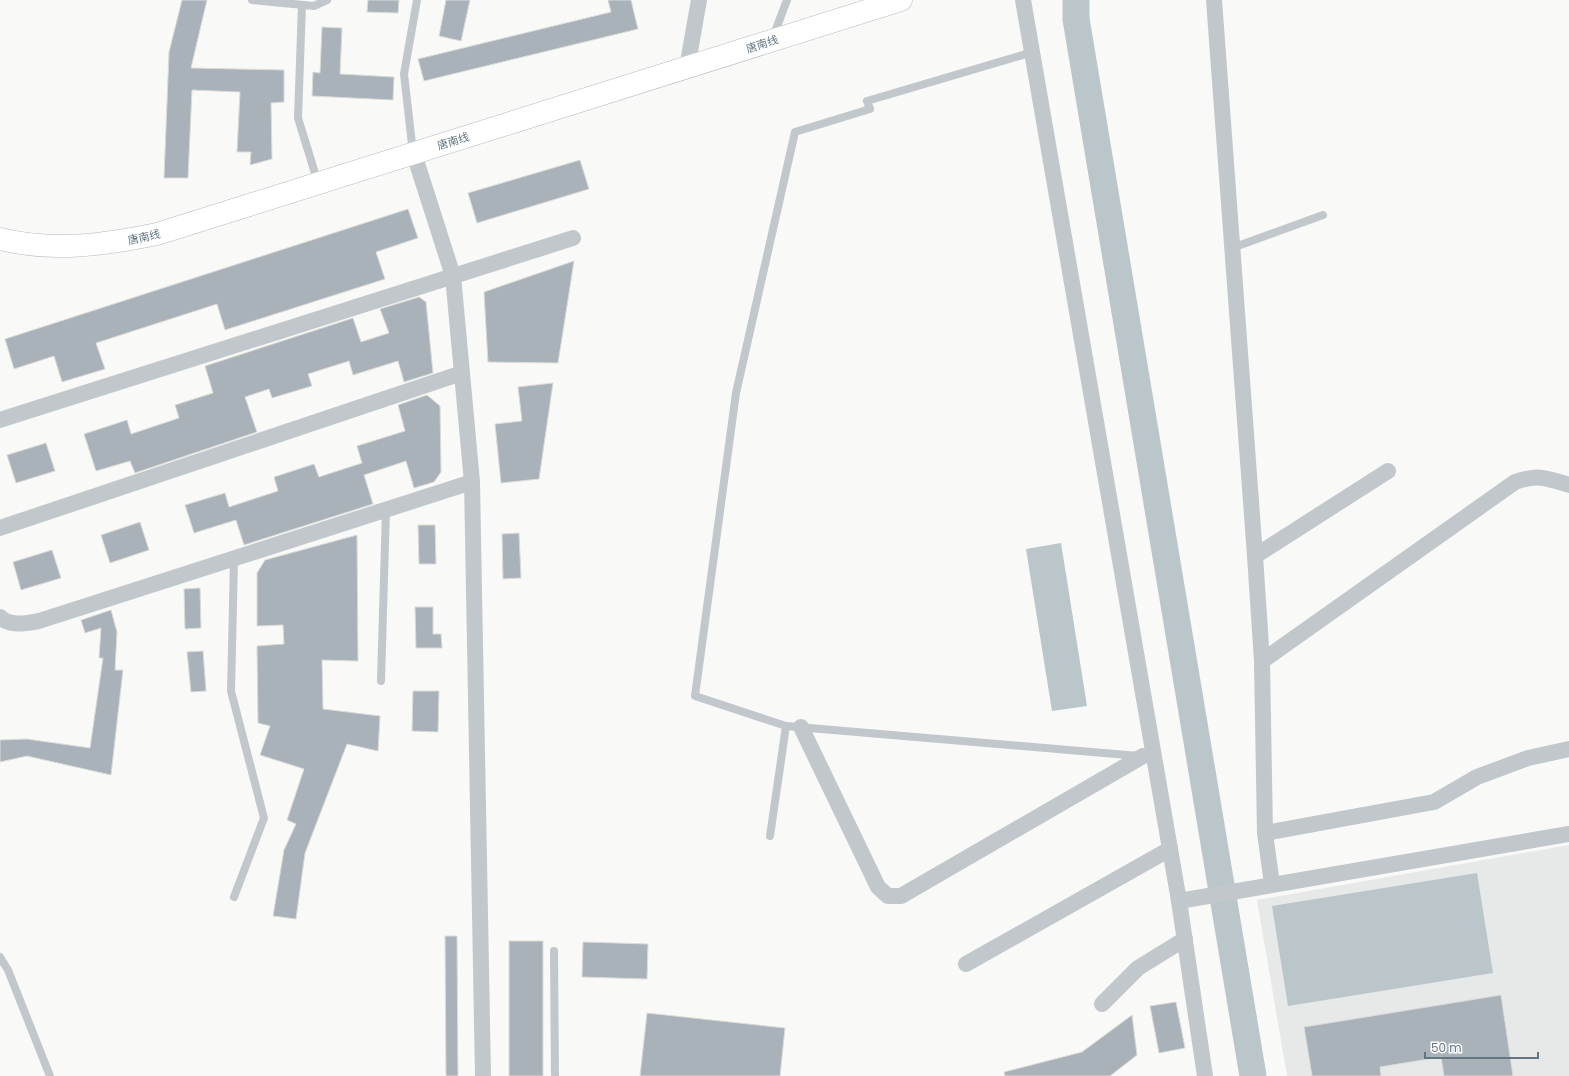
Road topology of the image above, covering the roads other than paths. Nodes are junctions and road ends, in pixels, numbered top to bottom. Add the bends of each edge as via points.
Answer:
1 (252, 0) edge
2 (327, 0) edge
3 (417, 0) edge
4 (699, 0) edge
5 (787, 0) edge
6 (901, 0) edge
7 (1023, 0) edge
8 (1214, 0) edge
9 (302, 6) junction
10 (771, 41) junction
11 (1032, 52) junction
12 (687, 68) junction
13 (414, 154) junction
14 (318, 184) junction
15 (1323, 215) dead end
16 (573, 238) dead end
17 (0, 239) edge
18 (1232, 248) junction
19 (453, 276) junction
20 (462, 373) junction
21 (0, 420) edge
22 (1388, 471) dead end
23 (472, 482) junction
24 (1569, 485) edge
25 (386, 510) junction
26 (0, 528) edge
27 (1255, 556) junction
28 (234, 559) junction
29 (0, 617) edge
30 (1262, 661) junction
31 (381, 681) dead end
32 (793, 727) junction
33 (1569, 749) edge
34 (1149, 756) junction
35 (1265, 833) junction
36 (1569, 834) edge
37 (770, 836) dead end
38 (1170, 850) junction
39 (1272, 884) junction
40 (234, 897) dead end
41 (1179, 900) junction
42 (1185, 939) junction
43 (554, 951) dead end
44 (0, 957) edge
45 (966, 964) dead end
46 (1102, 1004) dead end
47 (50, 1076) edge
48 (483, 1076) edge
49 (555, 1076) edge
50 (1204, 1076) edge

1 - 9 lane
2 - 9 lane via 314,6
3 - 13 lane via 404,74
4 - 12 street
5 - 10 lane
6 - 10 street, 唐南线
7 - 11 street
8 - 18 street
9 - 14 lane via 298,118
10 - 12 street, 唐南线
11 - 32 lane via 867,101 870,109 795,132 736,393 695,696
11 - 34 street
12 - 13 street, 唐南线
13 - 14 street, 唐南线
13 - 19 street
14 - 17 street, 唐南线 via 157,234 117,243 84,247 42,246
15 - 18 lane
16 - 19 street
18 - 27 street
19 - 20 street
19 - 21 street
20 - 23 street
20 - 26 street
22 - 27 street
23 - 25 street
23 - 48 street
24 - 30 street via 1530,476 1515,482
25 - 28 street
25 - 31 lane
27 - 30 street
28 - 29 street via 39,621 19,624
28 - 40 lane via 231,691 264,818
30 - 35 street
32 - 34 lane
32 - 34 street via 878,887 888,896 900,896
32 - 37 lane
33 - 35 street via 1528,758 1477,777 1434,802
34 - 38 street
35 - 39 street
36 - 39 street
38 - 41 street
38 - 45 street
39 - 41 street
41 - 42 street
42 - 46 street via 1138,968
42 - 50 street
43 - 49 lane
44 - 47 lane via 8,970

